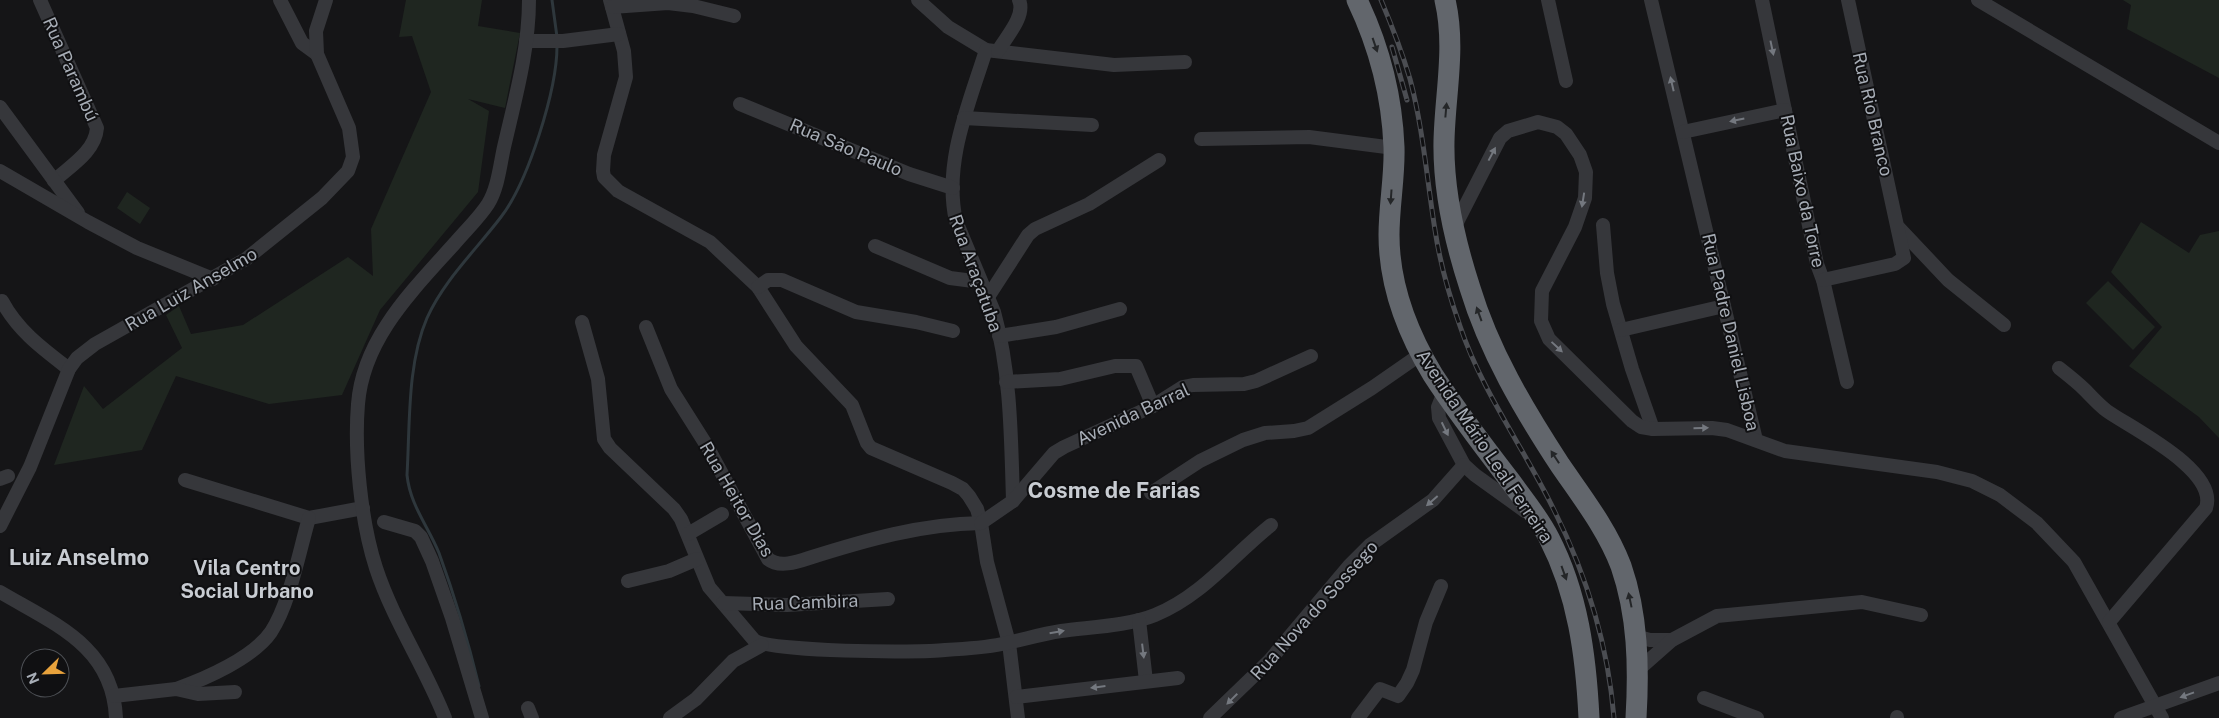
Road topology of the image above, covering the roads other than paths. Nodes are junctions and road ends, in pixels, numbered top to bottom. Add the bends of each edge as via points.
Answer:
1 (40, 0) edge
2 (280, 0) edge
3 (326, 0) edge
4 (528, 0) edge
5 (918, 0) edge
6 (1019, 0) edge
7 (1357, 0) edge
8 (1445, 0) edge
9 (1548, 0) edge
10 (1652, 0) edge
11 (1762, 0) edge
12 (1848, 0) edge
13 (1978, 0) edge
14 (611, 4) edge
15 (734, 16) dead end
16 (619, 34) junction
17 (526, 41) junction
18 (992, 50) junction
19 (317, 54) junction
20 (1185, 62) dead end
21 (1566, 81) dead end
22 (740, 104) dead end
23 (0, 108) edge
24 (1785, 110) junction
25 (964, 118) junction
26 (1092, 125) dead end
27 (1683, 132) junction
28 (1201, 139) dead end
29 (2219, 143) edge
30 (1394, 148) junction
31 (1159, 160) dead end
32 (0, 171) edge
33 (54, 181) junction
34 (952, 188) junction
35 (88, 222) junction
36 (1603, 225) dead end
37 (1454, 228) junction
38 (1899, 228) junction
39 (875, 246) dead end
40 (213, 279) junction
41 (1823, 280) junction
42 (981, 282) junction
43 (758, 287) junction
44 (988, 297) junction
45 (2, 301) dead end
46 (1724, 306) junction
47 (1120, 309) dead end
48 (582, 322) dead end
49 (2004, 325) dead end
50 (646, 327) dead end
51 (1621, 330) junction
52 (953, 331) dead end
53 (999, 336) junction
54 (1420, 354) junction
55 (1311, 356) dead end
56 (2059, 368) dead end
57 (70, 369) junction
58 (1006, 382) junction
59 (1848, 382) dead end
60 (1444, 392) junction
61 (1153, 406) junction
62 (1653, 429) junction
63 (1756, 440) junction
64 (1464, 465) junction
65 (184, 480) dead end
66 (1151, 493) dead end
67 (1013, 501) junction
68 (363, 508) junction
69 (722, 514) dead end
70 (309, 518) junction
71 (1538, 520) junction
72 (384, 522) dead end
73 (982, 523) junction
74 (1271, 525) dead end
75 (0, 526) edge
76 (688, 534) junction
77 (697, 559) junction
78 (628, 581) dead end
79 (1441, 586) dead end
80 (0, 592) edge
81 (888, 599) dead end
82 (722, 603) junction
83 (1921, 615) dead end
84 (1139, 620) junction
85 (2110, 622) junction
86 (1635, 636) junction
87 (1672, 640) junction
88 (1009, 643) junction
89 (762, 645) junction
90 (1638, 670) junction
91 (1178, 678) dead end
92 (1146, 681) junction
93 (2219, 683) edge
94 (176, 689) junction
95 (235, 692) dead end
96 (114, 696) junction
97 (1016, 697) junction
98 (1704, 698) dead end
99 (2159, 712) edge
100 (116, 718) edge
101 (444, 718) edge
102 (482, 718) edge
103 (670, 718) edge
104 (1018, 718) edge
105 (1210, 718) edge
106 (1358, 718) edge
107 (1589, 718) edge
108 (1636, 718) edge
109 (1758, 718) edge
110 (2121, 718) edge

1 - 33 street, Rua Parambú via 97,128 91,148
2 - 19 street via 302,43
3 - 19 street, Rua Luiz Anselmo via 316,31
4 - 17 street
5 - 18 street via 948,26
6 - 18 street, Rua Araçatuba via 1020,14
7 -> 30 highway, Avenida Mário Leal Ferreira via 1385,78
37 -> 8 highway via 1444,144 1450,47
9 - 21 street
27 -> 10 street, Rua Padre Daniel Lisboa
11 -> 24 street, Rua Baixo da Torre
12 - 38 street, Rua Rio Branco
13 - 29 street
14 - 15 street via 668,3
14 - 16 street
16 - 17 street
16 - 43 street via 626,77 604,155 604,177 618,191 710,242
17 - 68 street via 489,203 399,306 367,363 357,411
18 - 20 street via 1114,65
18 - 25 street, Rua Araçatuba
19 - 40 street, Rua Luiz Anselmo via 349,128 353,157 348,171 322,198 268,243
22 - 34 street, Rua São Paulo via 909,174
23 - 33 street
24 -> 27 street
24 - 41 street, Rua Baixo da Torre
25 - 26 street
25 - 34 street, Rua Araçatuba
27 - 46 street, Rua Padre Daniel Lisboa
28 - 30 street via 1309,137
30 -> 54 highway, Avenida Mário Leal Ferreira via 1389,233 1392,273 1403,314
31 - 44 street via 1089,204 1035,229 1020,244
32 - 35 street
33 - 35 street
34 - 42 street, Rua Araçatuba via 956,221
35 - 40 street via 137,248
36 - 51 street via 1609,290
37 -> 62 street via 1500,138 1538,122 1557,127 1566,134 1580,155 1586,172 1585,198 1576,227 1542,292 1541,320 1549,339 1632,421
86 -> 37 highway via 1627,587 1614,551 1537,429 1502,365 1470,290
38 - 41 street, Rua Rio Branco via 1904,254 1902,261
38 - 49 street, Rua Rio Branco via 1948,280
39 - 42 street via 958,281
40 - 57 street, Rua Luiz Anselmo via 95,344 77,358
41 - 59 street, Rua Baixo da Torre
42 - 44 street, Rua Araçatuba
43 - 52 street via 768,280 782,280 856,312
43 - 73 street via 796,346 852,405 871,448 962,489 977,509
44 - 53 street, Rua Araçatuba
45 - 57 street via 22,331
46 - 51 street
46 - 63 street, Rua Padre Daniel Lisboa
47 - 53 street via 1056,327
48 - 76 street via 598,379 604,438 610,448 674,509
50 - 73 street, Rua Heitor Dias via 671,389 772,562 798,561 894,532
51 - 62 street
53 - 58 street, Rua Araçatuba
54 - 60 highway, Avenida Mário Leal Ferreira
54 - 66 street via 1308,428 1248,438 1200,460
55 - 61 street, Avenida Barral via 1244,384 1183,388
56 - 85 street via 2106,410 2182,457 2207,487 2209,503 2206,508
57 - 75 street, Rua Luiz Anselmo via 30,467
58 - 61 street via 1060,379 1115,366 1136,366
58 - 67 street, Rua Araçatuba
60 -> 64 street via 1438,407 1439,418
60 - 71 highway, Avenida Mário Leal Ferreira
61 - 67 street, Avenida Barral via 1058,449
62 -> 63 street via 1712,428
63 - 85 street, Rua Padre Daniel Lisboa via 1785,450 1960,476 1984,486 2017,507 2059,544 2074,562
64 - 71 street
64 -> 105 street, Rua Nova do Sossego via 1434,500 1370,545 1344,571 1270,660
65 - 70 street
67 - 73 street, Avenida Barral
68 - 70 street
68 - 101 street via 376,568
69 - 76 street
70 - 94 street via 288,592 271,632 261,644 236,660 200,681
71 -> 107 highway, Avenida Mário Leal Ferreira via 1560,560 1576,610 1585,661
72 - 102 street via 415,531 421,536 452,618
73 - 88 street via 988,562
74 - 84 street via 1185,600
76 - 77 street
77 - 78 street via 669,571
77 - 82 street via 706,580
79 - 106 street via 1407,683 1398,696 1380,689
80 - 96 street via 90,650 106,672
81 - 82 street, Rua Cambira via 787,606
82 - 89 street
83 - 87 street via 1862,602 1790,608 1717,616
88 -> 84 street via 1056,632
84 -> 92 street
85 - 99 street, Rua Padre Daniel Lisboa
86 - 87 street
86 - 90 highway
87 - 90 street
88 - 89 street via 933,651
88 - 97 street
89 - 103 street via 733,661 696,698
90 - 108 highway
91 - 92 street
92 -> 97 street
93 -> 99 street
94 - 95 street via 198,694
94 - 96 street
96 - 100 street
97 - 104 street
98 - 109 street
99 - 110 street

